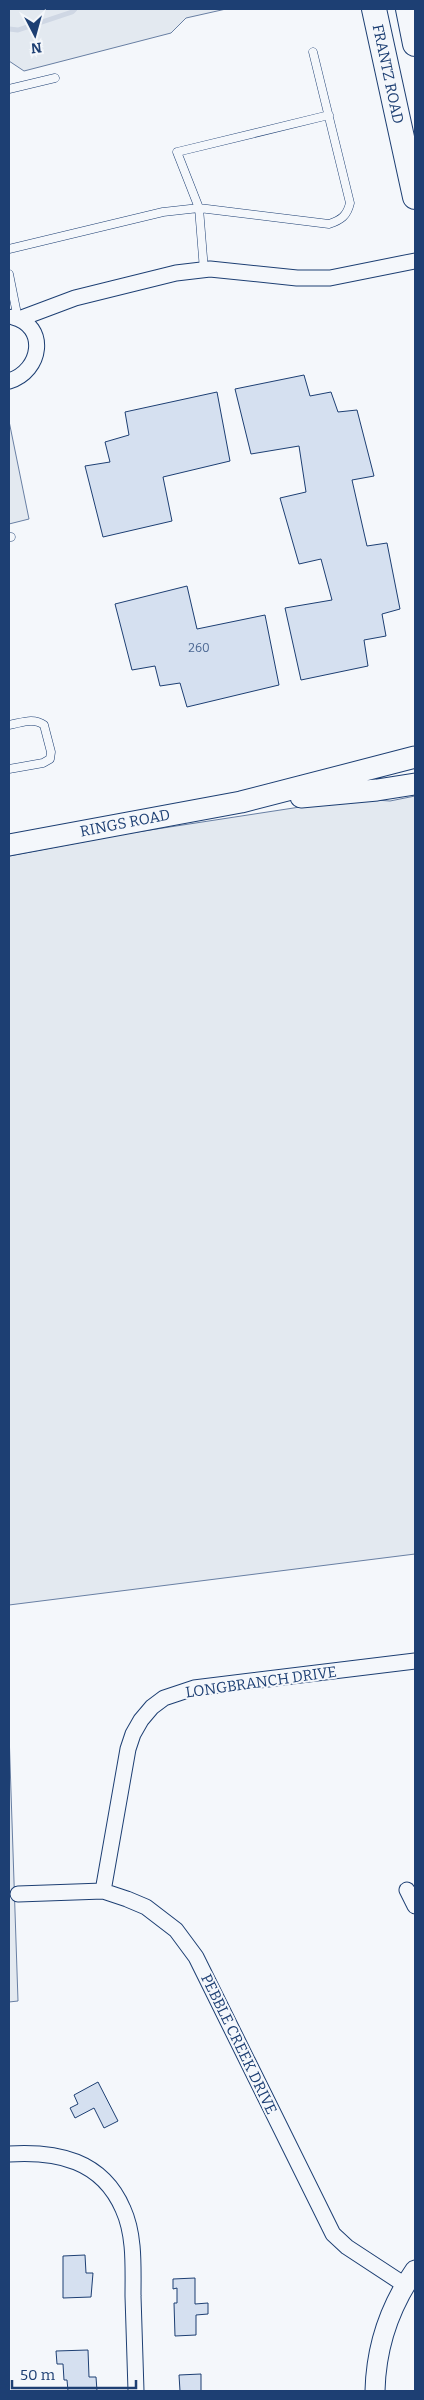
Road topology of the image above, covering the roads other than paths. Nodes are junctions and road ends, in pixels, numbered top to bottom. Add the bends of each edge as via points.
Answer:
1 (374, 9) edge
2 (408, 9) edge
3 (415, 44) edge
4 (313, 52) dead end
5 (55, 78) dead end
6 (9, 89) edge
7 (328, 115) junction
8 (415, 197) edge
9 (199, 208) junction
10 (9, 249) edge
11 (415, 261) edge
12 (204, 270) junction
13 (9, 274) edge
14 (14, 318) edge
15 (9, 381) edge
16 (9, 726) edge
17 (415, 757) edge
18 (9, 769) edge
19 (415, 784) edge
20 (241, 802) junction
21 (9, 845) edge
22 (415, 1661) edge
23 (408, 1890) dead end
24 (103, 1891) junction
25 (18, 1894) dead end
26 (415, 1906) edge
27 (9, 2154) edge
28 (410, 2278) edge
29 (136, 2391) edge
30 (375, 2391) edge

1 - 8 main road, FRANTZ ROAD
2 - 3 main road
4 - 7 lane
5 - 6 lane
7 - 9 lane via 178,152
7 - 9 lane via 350,203 348,213 339,221 328,224
9 - 10 lane via 163,212
9 - 12 lane
11 - 12 street via 330,278
12 - 14 street via 176,273 75,298
13 - 14 lane
14 - 15 street via 32,332 36,353 27,372
16 - 18 lane via 35,720 41,722 51,752 50,759 43,763
17 - 20 main road, RINGS ROAD
19 - 20 main road, RINGS ROAD
20 - 21 main road, RINGS ROAD
22 - 24 street, LONGBRANCH DRIVE via 194,1688 164,1698 141,1720 128,1748
23 - 26 street
24 - 25 street, PEBBLE CREEK DRIVE
24 - 28 street, PEBBLE CREEK DRIVE via 146,1907 176,1930 196,1957 333,2234 347,2247
27 - 29 street via 55,2154 83,2164 105,2181 124,2209 131,2243
28 - 30 street via 397,2297 388,2323

